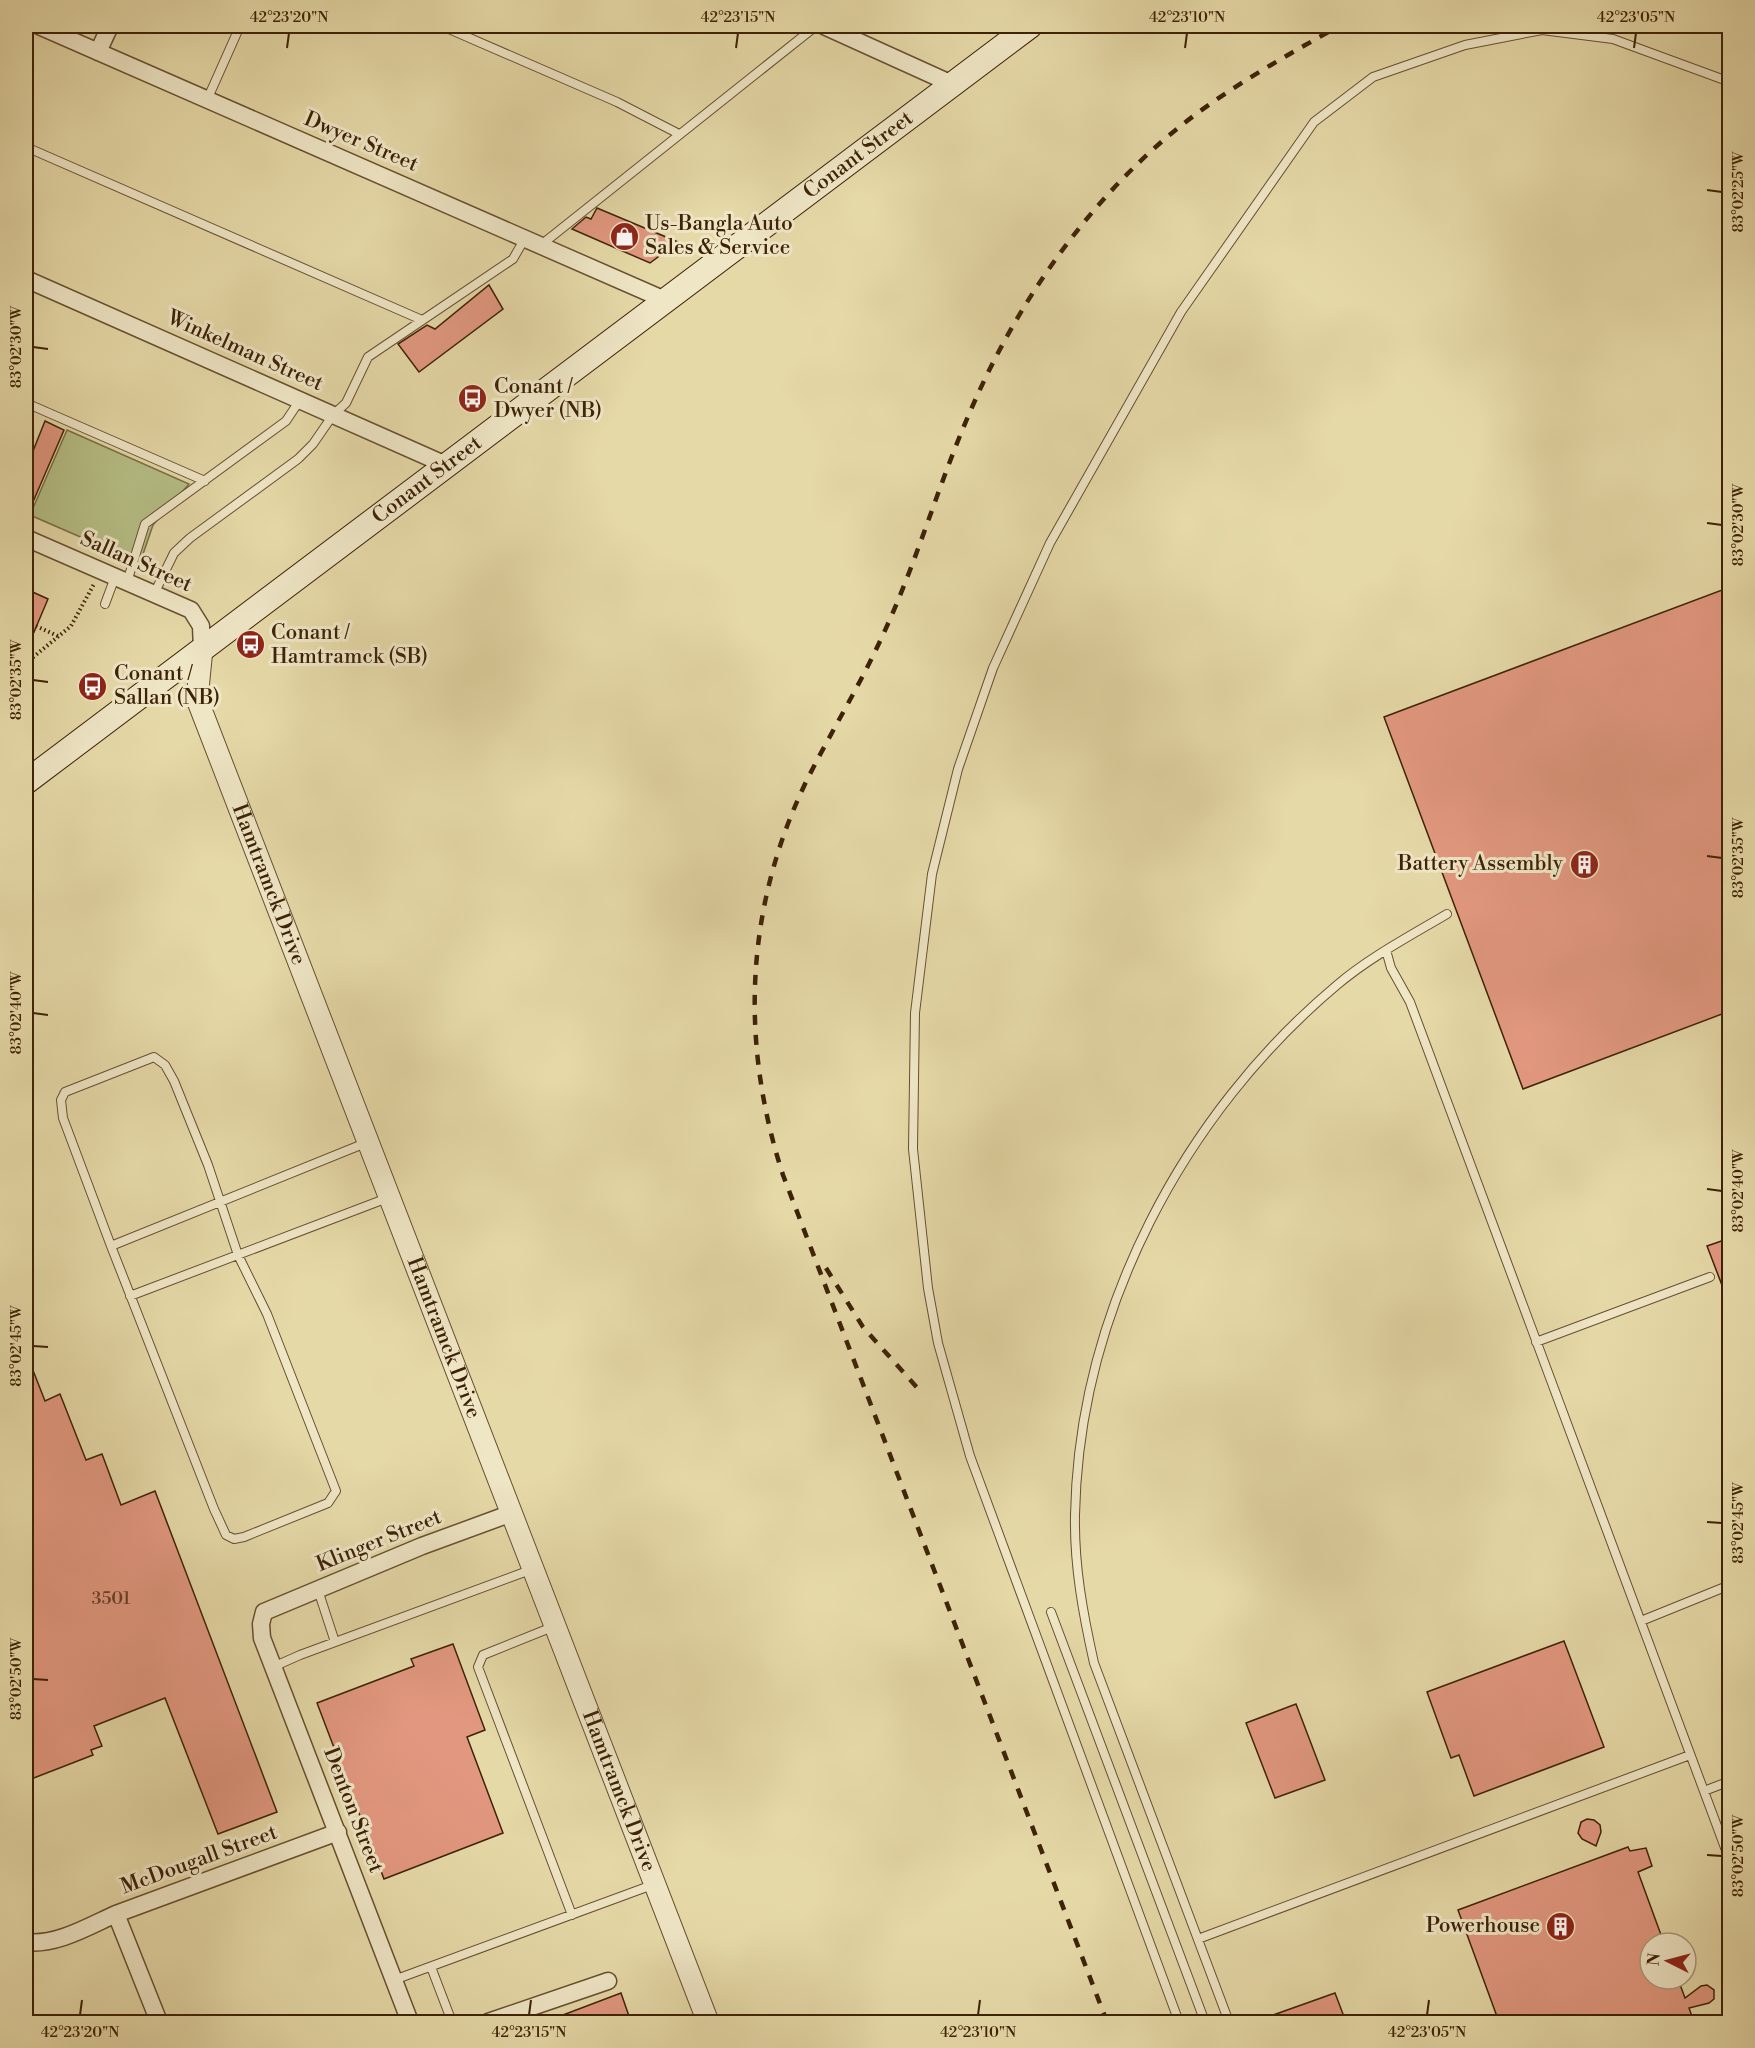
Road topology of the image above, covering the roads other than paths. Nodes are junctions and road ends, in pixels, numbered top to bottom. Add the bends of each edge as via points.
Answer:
1 (39, 26) edge
2 (110, 26) edge
3 (240, 26) edge
4 (442, 26) edge
5 (816, 26) edge
6 (1030, 26) edge
7 (835, 28) edge
8 (98, 52) junction
9 (1730, 82) edge
10 (952, 84) junction
11 (207, 100) junction
12 (680, 134) junction
13 (26, 147) edge
14 (525, 238) junction
15 (540, 245) junction
16 (26, 279) edge
17 (664, 300) junction
18 (422, 320) junction
19 (300, 400) junction
20 (26, 403) edge
21 (333, 415) junction
22 (446, 465) junction
23 (205, 481) junction
24 (26, 538) edge
25 (121, 580) junction
26 (154, 594) junction
27 (105, 604) dead end
28 (202, 649) junction
29 (26, 782) edge
30 (1447, 914) dead end
31 (1386, 950) junction
32 (368, 1142) junction
33 (390, 1197) junction
34 (220, 1202) junction
35 (111, 1246) junction
36 (238, 1255) junction
37 (1710, 1277) dead end
38 (130, 1296) junction
39 (1536, 1342) junction
40 (512, 1513) junction
41 (534, 1569) junction
42 (1725, 1587) dead end
43 (318, 1590) junction
44 (264, 1612) joint
45 (1051, 1612) dead end
46 (1641, 1620) junction
47 (555, 1626) junction
48 (335, 1642) junction
49 (273, 1667) junction
50 (1690, 1755) junction
51 (1730, 1781) edge
52 (1704, 1791) junction
53 (338, 1832) junction
54 (1730, 1861) edge
55 (655, 1884) junction
56 (116, 1914) junction
57 (572, 1915) junction
58 (1198, 1939) junction
59 (26, 1942) edge
60 (431, 1967) junction
61 (394, 1980) junction
62 (608, 1981) dead end
63 (159, 2022) edge
64 (410, 2022) edge
65 (452, 2022) edge
66 (488, 2022) edge
67 (708, 2022) edge
68 (1179, 2022) edge
69 (1205, 2022) edge
70 (1229, 2022) edge

1 - 8 street, Dwyer Street
2 - 8 street
3 - 11 lane
4 - 12 lane via 617,102
5 - 12 lane
6 - 10 main road, Conant Street
7 - 10 street
8 - 11 street, Dwyer Street
9 - 68 lane via 1612,39 1542,30 1465,45 1373,77 1314,122 1181,312 1050,543 993,668 950,796 920,957 912,1065 915,1177 938,1343 970,1456
10 - 17 main road, Conant Street
11 - 14 street, Dwyer Street
12 - 15 lane
13 - 18 lane
14 - 15 street, Dwyer Street
14 - 18 lane via 513,259
15 - 17 street, Dwyer Street
16 - 19 street, Winkelman Street
17 - 22 main road, Conant Street
18 - 21 lane via 368,357 346,403
19 - 21 street, Winkelman Street
19 - 23 lane via 286,421
20 - 23 lane
21 - 22 street, Winkelman Street
21 - 26 lane via 298,459 174,553
22 - 28 main road, Conant Street
23 - 25 lane via 145,524
24 - 25 street, Sallan Street
25 - 26 street, Sallan Street
25 - 27 lane
26 - 28 street, Sallan Street via 191,610 201,626
28 - 29 main road, Conant Street
28 - 32 street, Hamtramck Drive via 197,699
30 - 31 lane
31 - 39 lane via 1391,968 1410,1002
31 - 58 lane via 1338,984 1293,1024 1251,1069 1197,1142 1150,1221 1126,1276 1090,1393 1075,1513 1085,1623 1094,1663
32 - 33 street, Hamtramck Drive
32 - 34 lane
33 - 36 lane
33 - 40 street, Hamtramck Drive
34 - 35 lane
34 - 35 lane via 165,1065 154,1057 142,1059 65,1092 61,1100 63,1118
34 - 36 lane
35 - 38 lane
36 - 38 lane
36 - 38 lane via 267,1314 336,1491 328,1503 244,1537 234,1539 226,1535
37 - 39 lane
39 - 46 lane
40 - 41 street, Hamtramck Drive
40 - 43 street, Klinger Street
41 - 47 street, Hamtramck Drive
41 - 48 lane
42 - 46 lane
43 - 44 street, Klinger Street
43 - 48 lane
44 - 49 street, Denton Street via 262,1638
45 - 69 lane
46 - 50 lane
47 - 55 street, Hamtramck Drive
47 - 57 lane via 483,1655 478,1666
48 - 49 lane
49 - 53 street, Denton Street
50 - 52 lane
50 - 58 lane
51 - 52 lane
52 - 54 lane
53 - 56 street, McDougall Street
53 - 61 street, Denton Street
55 - 57 lane
55 - 67 street, Hamtramck Drive
56 - 59 street via 71,1934 38,1944
56 - 63 street, McDougall Street
57 - 60 lane
58 - 70 lane
60 - 61 lane
60 - 65 lane
61 - 64 street, Denton Street
62 - 66 street

